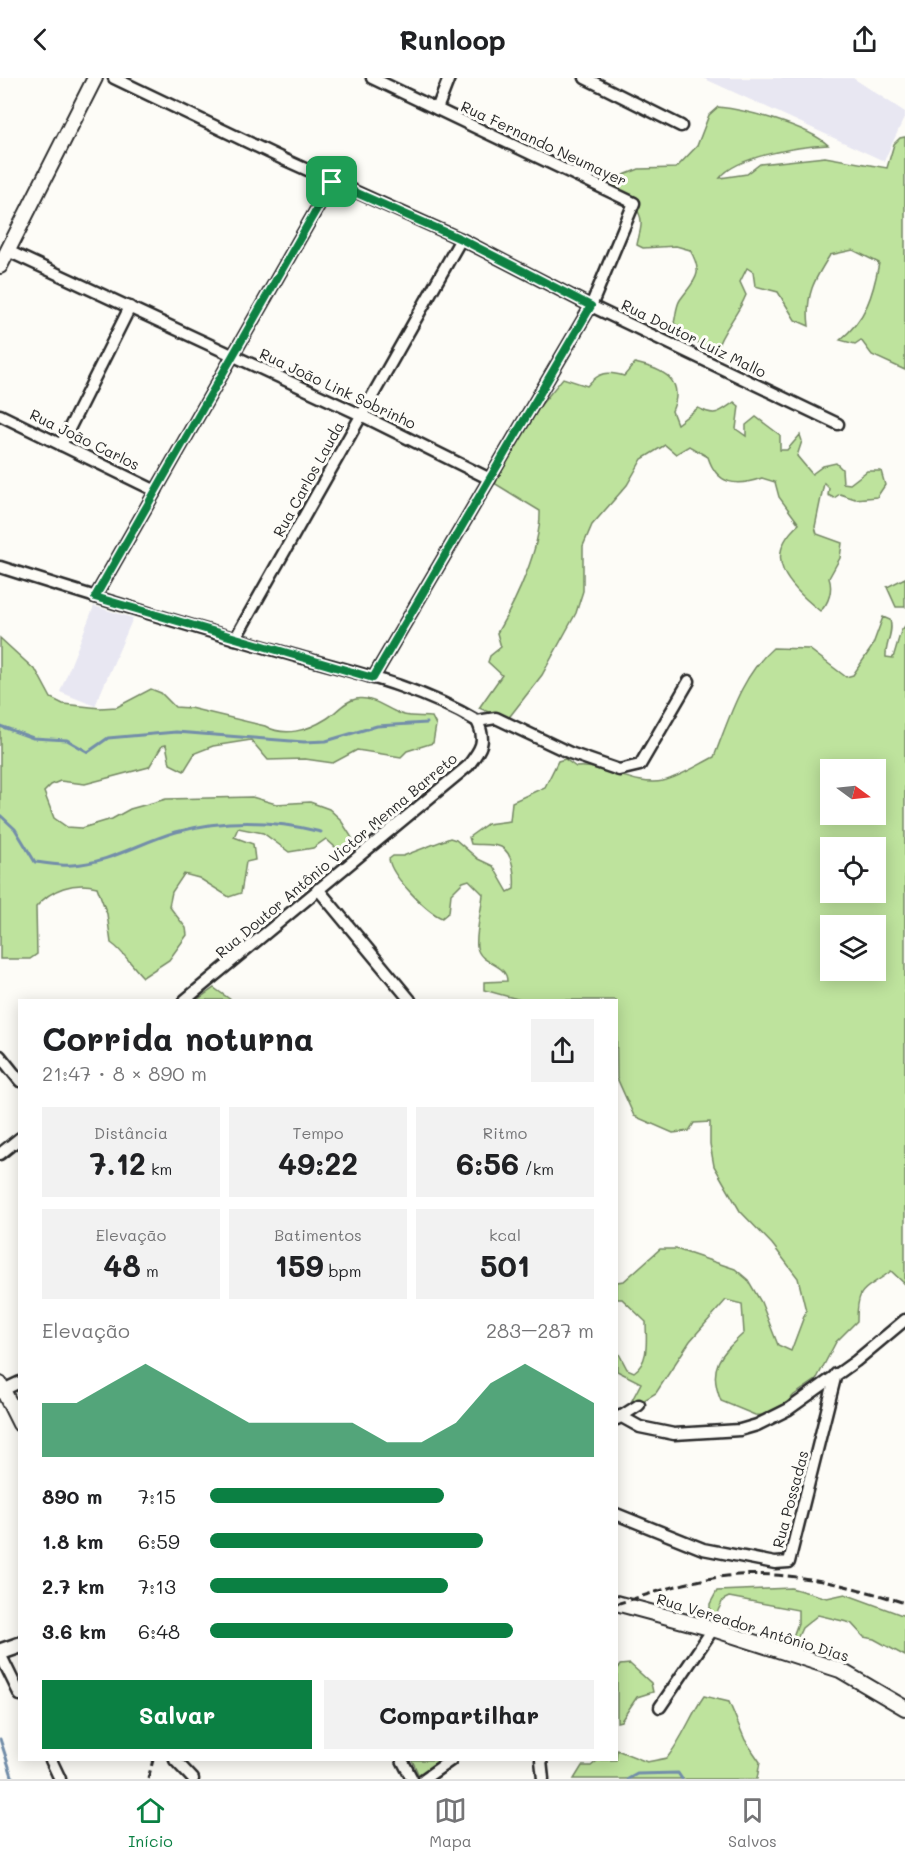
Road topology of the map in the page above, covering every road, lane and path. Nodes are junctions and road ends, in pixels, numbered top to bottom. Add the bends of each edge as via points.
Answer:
1 (95, 78) edge
2 (114, 78) edge
3 (372, 78) edge
4 (449, 78) edge
5 (585, 78) edge
6 (437, 109) junction
7 (681, 126) dead end
8 (332, 182) junction
9 (461, 239) junction
10 (8, 251) junction
11 (0, 266) edge
12 (591, 306) junction
13 (130, 307) junction
14 (233, 355) junction
15 (0, 415) edge
16 (361, 415) junction
17 (838, 424) dead end
18 (62, 445) junction
19 (490, 479) junction
20 (156, 491) junction
21 (0, 567) edge
22 (95, 597) junction
23 (236, 639) junction
24 (373, 678) junction
25 (689, 681) dead end
26 (477, 721) junction
27 (318, 889) junction
28 (186, 999) edge
29 (409, 999) edge
30 (0, 1056) edge
31 (18, 1078) edge
32 (18, 1140) edge
33 (0, 1154) edge
34 (905, 1320) edge
35 (836, 1374) junction
36 (18, 1383) edge
37 (1, 1387) edge
38 (639, 1405) dead end
39 (618, 1418) edge
40 (18, 1420) edge
41 (618, 1515) edge
42 (618, 1605) edge
43 (713, 1629) junction
44 (18, 1646) edge
45 (0, 1653) edge
46 (18, 1691) edge
47 (660, 1707) dead end
48 (905, 1707) edge
49 (51, 1761) edge
50 (176, 1761) edge
51 (403, 1761) edge
52 (450, 1761) edge
53 (540, 1761) edge
54 (60, 1779) edge
55 (193, 1779) edge
56 (412, 1779) edge
57 (424, 1779) edge
58 (543, 1779) edge

1 - 10 street
2 - 8 street, Rua Doutor Luiz Mallo
3 - 6 street, Rua Fernando Neumayer
4 - 6 street
5 - 7 street
6 - 12 street, Rua Fernando Neumayer via 634,203
8 - 9 street, Rua Doutor Luiz Mallo
8 - 14 street
9 - 12 street, Rua Doutor Luiz Mallo
9 - 16 street, Rua Carlos Lauda
10 - 11 street
10 - 13 street, Rua João Link Sobrinho
12 - 17 street, Rua Doutor Luiz Mallo
12 - 19 street, Rua Fernando Neumayer
13 - 14 street, Rua João Link Sobrinho
13 - 18 street
14 - 16 street, Rua João Link Sobrinho
14 - 20 street
15 - 18 street, Rua João Carlos
16 - 19 street, Rua João Link Sobrinho
16 - 23 street, Rua Carlos Lauda
18 - 20 street, Rua João Carlos
19 - 24 street, Rua Fernando Neumayer
20 - 22 street
21 - 22 street
22 - 23 street
23 - 24 street
24 - 26 street via 431,696
25 - 26 street via 640,765 619,770 570,753 496,718
26 - 27 street, Rua Doutor Antônio Victor Menna Barreto via 483,734 481,745 468,766
27 - 28 street, Rua Doutor Antônio Victor Menna Barreto
27 - 29 street
30 - 31 street
32 - 33 street
34 - 35 street
35 - 39 street via 771,1420 740,1430 661,1433
35 - 41 street, Rua Possadas via 789,1562 775,1563 703,1549
36 - 37 street
37 - 40 street
38 - 39 street
42 - 43 street, Rua Vereador Antônio Dias
43 - 47 street
43 - 48 street, Rua Vereador Antônio Dias via 840,1670
44 - 45 main road
45 - 46 street
49 - 54 street
50 - 55 street
51 - 56 street
52 - 57 street
53 - 58 street

